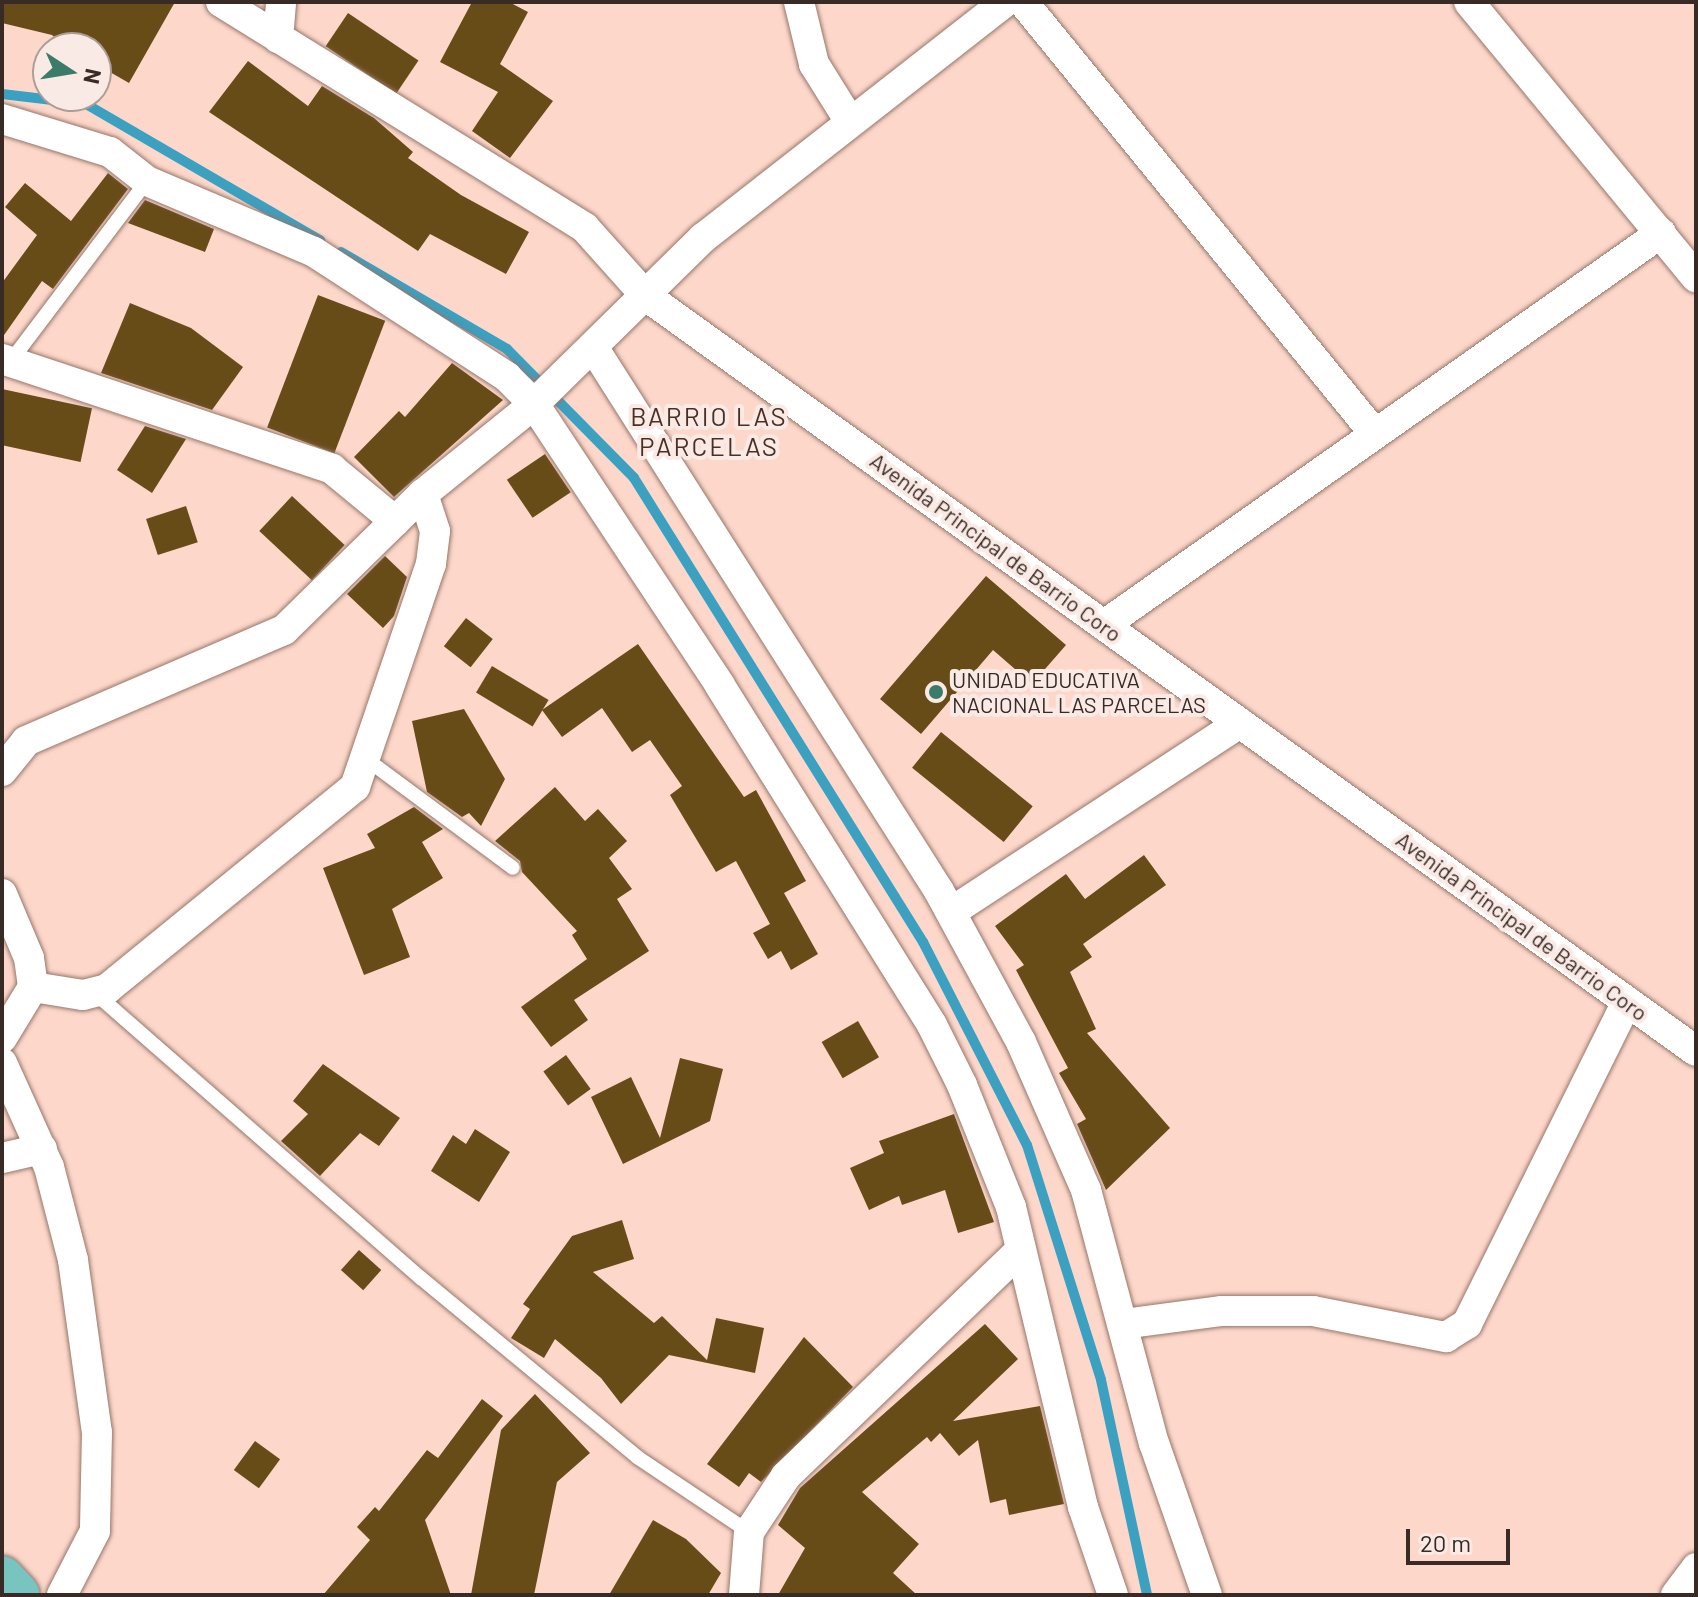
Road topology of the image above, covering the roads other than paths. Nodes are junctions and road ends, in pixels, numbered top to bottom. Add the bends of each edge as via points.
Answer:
1 (221, 2) edge
2 (281, 2) edge
3 (799, 2) edge
4 (1005, 2) edge
5 (1023, 2) edge
6 (1469, 2) edge
7 (278, 38) junction
8 (2, 119) edge
9 (849, 120) junction
10 (147, 181) junction
11 (1661, 233) junction
12 (1696, 277) edge
13 (646, 296) junction
14 (593, 347) junction
15 (6, 360) edge
16 (535, 403) junction
17 (1375, 434) junction
18 (423, 494) junction
19 (395, 521) junction
20 (1104, 625) junction
21 (1240, 723) junction
22 (369, 761) junction
23 (2, 771) edge
24 (513, 868) dead end
25 (2, 894) edge
26 (951, 912) junction
27 (33, 987) junction
28 (95, 993) junction
29 (1627, 1002) junction
30 (5, 1029) edge
31 (1696, 1051) edge
32 (2, 1063) edge
33 (42, 1149) junction
34 (2, 1158) edge
35 (1019, 1252) junction
36 (1123, 1324) junction
37 (749, 1532) junction
38 (2, 1578) edge
39 (18, 1595) edge
40 (62, 1595) edge
41 (744, 1595) edge
42 (1113, 1595) edge
43 (1207, 1595) edge

1 - 7 street, Avenida Principal de Barrio Coro
2 - 7 street
3 - 9 street via 814,64
4 - 9 street
5 - 17 street
6 - 11 street
7 - 13 street, Avenida Principal de Barrio Coro via 585,228
8 - 10 street via 110,152
9 - 13 street via 703,238
10 - 15 lane
10 - 16 street via 314,252 507,377
11 - 12 street
11 - 17 street
13 - 14 street
13 - 20 street, Avenida Principal de Barrio Coro
14 - 16 street
14 - 26 street
15 - 19 street via 332,469
16 - 18 street
16 - 35 street via 932,1025 989,1148
17 - 20 street
18 - 19 street
18 - 22 street via 435,531 431,564 389,678
19 - 23 street via 284,630 26,741
20 - 21 street, Avenida Principal de Barrio Coro
21 - 26 street
21 - 29 street, Avenida Principal de Barrio Coro
22 - 24 lane
22 - 28 street via 344,799
25 - 27 street via 29,958
26 - 36 street via 1071,1152
27 - 28 street
27 - 30 street
28 - 37 lane via 421,1278 637,1457
29 - 31 street, Avenida Principal de Barrio Coro
29 - 36 street via 1467,1324 1446,1337 1313,1311 1222,1311
32 - 33 street
33 - 34 street
33 - 40 street via 73,1260 97,1432 95,1531
35 - 37 street via 786,1476
35 - 42 street via 1083,1507
36 - 43 street via 1176,1514
37 - 41 street
38 - 39 main road

